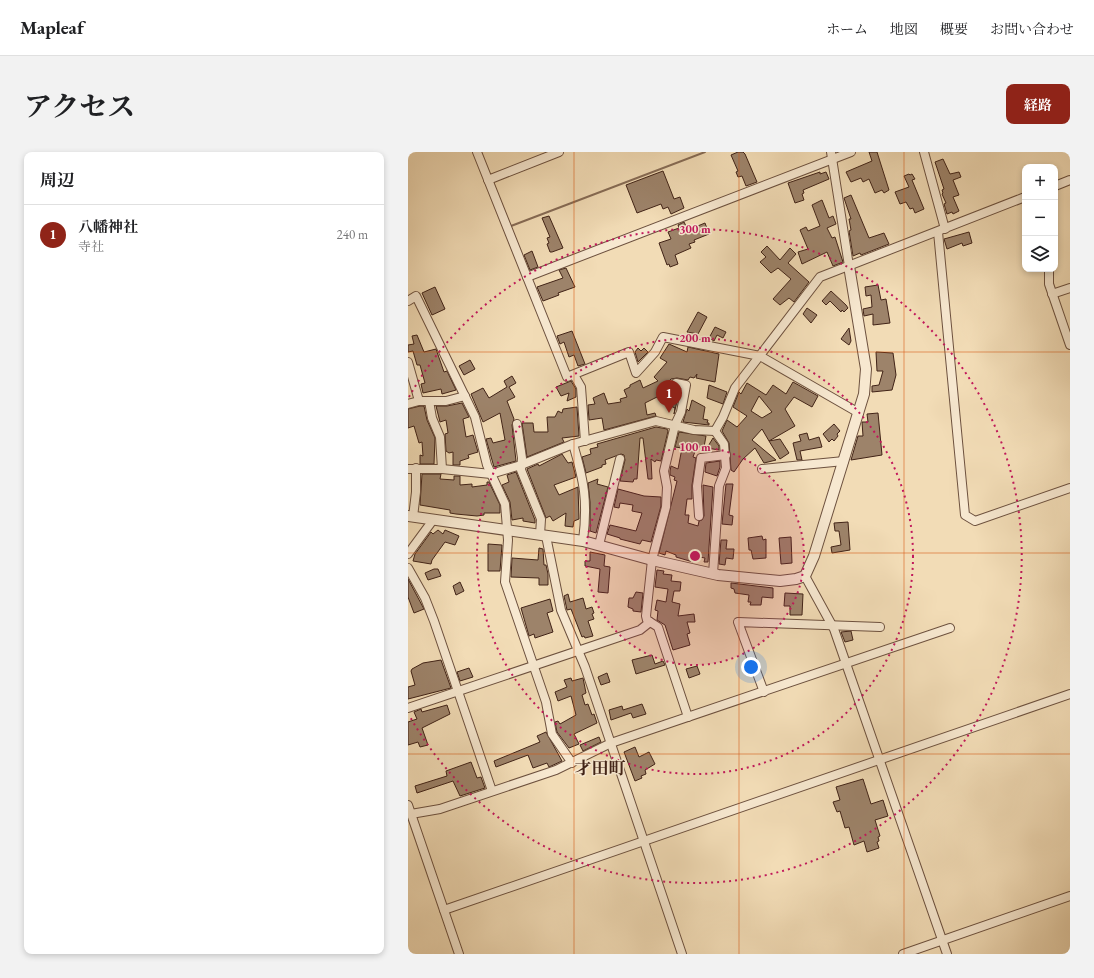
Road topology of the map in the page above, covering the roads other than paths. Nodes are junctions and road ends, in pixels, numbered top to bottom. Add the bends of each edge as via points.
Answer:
1 (477, 152) edge
2 (559, 152) edge
3 (851, 152) edge
4 (924, 152) edge
5 (831, 156) edge
6 (488, 180) junction
7 (1070, 180) edge
8 (1058, 185) edge
9 (1022, 198) edge
10 (941, 231) junction
11 (849, 266) junction
12 (1049, 272) edge
13 (527, 277) junction
14 (1070, 288) edge
15 (1052, 294) junction
16 (408, 301) edge
17 (1070, 345) edge
18 (760, 356) junction
19 (408, 362) edge
20 (574, 375) junction
21 (676, 383) dead end
22 (465, 396) junction
23 (419, 401) junction
24 (429, 401) junction
25 (408, 404) edge
26 (859, 413) junction
27 (517, 424) dead end
28 (675, 425) junction
29 (714, 431) junction
30 (586, 440) junction
31 (573, 444) junction
32 (726, 455) junction
33 (620, 459) dead end
34 (844, 461) junction
35 (521, 465) junction
36 (412, 468) edge
37 (442, 469) junction
38 (762, 469) dead end
39 (491, 474) junction
40 (1070, 488) edge
41 (410, 516) edge
42 (699, 516) dead end
43 (433, 520) junction
44 (506, 530) junction
45 (543, 535) junction
46 (583, 541) junction
47 (599, 545) junction
48 (408, 554) edge
49 (652, 560) junction
50 (408, 568) edge
51 (713, 574) junction
52 (805, 576) junction
53 (650, 622) junction
54 (832, 625) junction
55 (880, 627) dead end
56 (950, 628) dead end
57 (579, 650) junction
58 (846, 664) junction
59 (534, 666) junction
60 (458, 691) junction
61 (764, 692) junction
62 (1070, 694) edge
63 (408, 708) edge
64 (688, 717) junction
65 (611, 744) junction
66 (879, 760) junction
67 (572, 762) junction
68 (492, 791) junction
69 (408, 805) edge
70 (411, 814) junction
71 (644, 841) junction
72 (1070, 896) edge
73 (444, 910) junction
74 (943, 940) junction
75 (459, 954) edge
76 (682, 954) edge
77 (903, 954) edge
78 (947, 954) edge

1 - 6 street
2 - 6 street
3 - 5 street
4 - 10 street
5 - 11 street
5 - 13 street
6 - 13 street
7 - 8 street
9 - 10 street
10 - 11 street
10 - 40 street via 965,515 975,521
11 - 18 street via 820,277
11 - 26 street via 866,369
12 - 15 street
13 - 20 street via 567,377
14 - 15 street
15 - 17 street
16 - 22 street via 416,296
18 - 20 street via 663,337 656,352 636,373 629,352
18 - 26 street
18 - 29 street via 735,388
19 - 23 street
20 - 30 street via 581,387
21 - 28 street via 686,385 681,412
22 - 24 street via 446,401
22 - 39 street via 475,417
23 - 24 street
23 - 25 street
24 - 37 street via 432,418 440,437
26 - 34 street
27 - 35 street
28 - 29 street via 694,430
28 - 30 street via 656,421
28 - 49 street via 664,471 667,487 666,507
29 - 32 street via 724,444
30 - 31 street
31 - 35 street
31 - 46 street via 584,481 586,520
32 - 42 street via 701,458 697,486
32 - 51 street via 726,468 719,486
33 - 47 street
34 - 38 street
34 - 52 street via 814,556
35 - 39 street
35 - 45 street via 541,518
36 - 37 street
36 - 41 street via 416,492
37 - 39 street
39 - 44 street via 505,504
41 - 43 street
43 - 44 street
43 - 48 street
44 - 45 street
44 - 59 street via 505,582
45 - 46 street
45 - 57 street via 561,610
46 - 47 street
47 - 49 street
49 - 51 street
49 - 53 street via 646,616
50 - 60 street via 425,598
51 - 52 street via 780,581
52 - 54 street
53 - 57 street via 640,630
53 - 64 street via 658,626
54 - 55 street
54 - 58 street
54 - 61 street via 738,622
56 - 58 street
57 - 59 street
57 - 65 street
58 - 61 street
58 - 66 street
59 - 60 street
59 - 67 street via 546,702 552,734
60 - 63 street
60 - 68 street
61 - 64 street
62 - 66 street
64 - 65 street
65 - 67 street
65 - 71 street
66 - 71 street
66 - 74 street
67 - 68 street via 556,770
68 - 70 street via 440,809
69 - 70 street
70 - 73 street
71 - 73 street
71 - 76 street
72 - 74 street
73 - 75 street
74 - 77 street
74 - 78 street

